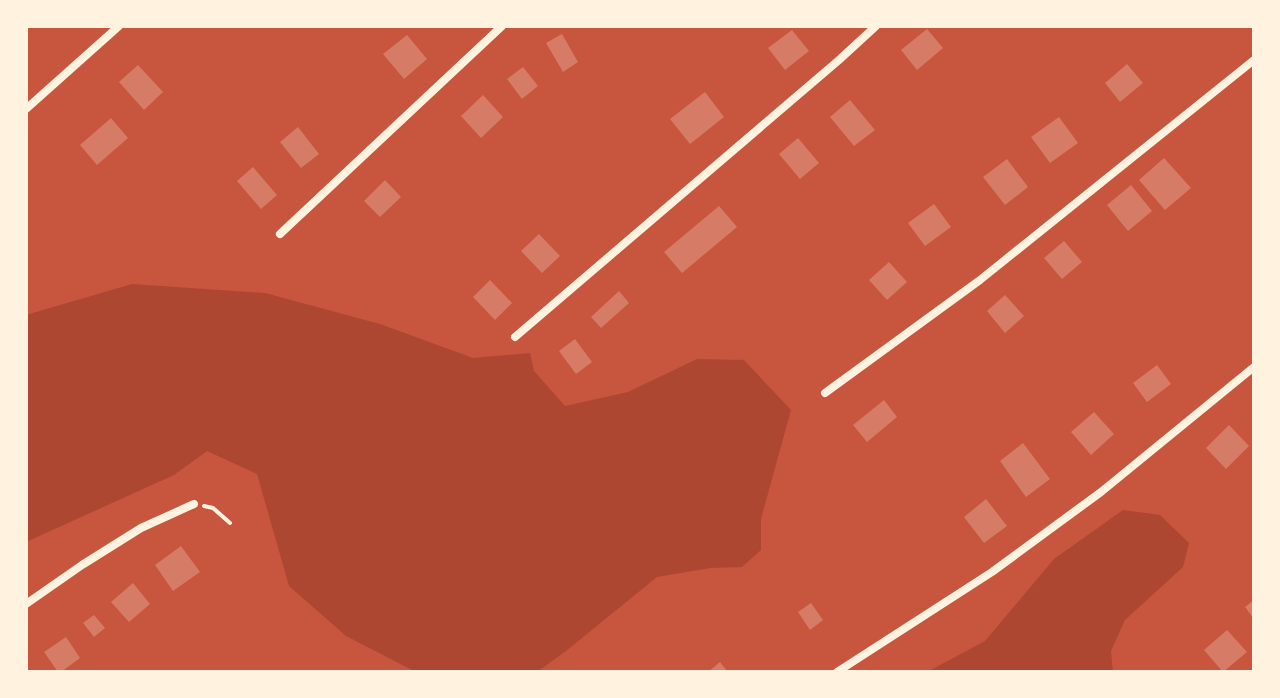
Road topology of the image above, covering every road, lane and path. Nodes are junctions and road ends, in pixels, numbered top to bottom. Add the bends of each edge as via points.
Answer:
1 (119, 26) edge
2 (502, 26) edge
3 (876, 26) edge
4 (1254, 60) edge
5 (26, 109) edge
6 (280, 234) dead end
7 (515, 337) dead end
8 (1254, 367) edge
9 (825, 393) dead end
10 (194, 504) joint
11 (230, 523) dead end
12 (26, 604) edge
13 (837, 672) edge

1 - 5 street
2 - 6 street
3 - 7 street
4 - 9 street via 980,280
8 - 13 street via 1101,492 992,572
10 - 11 path via 213,508
10 - 12 street via 141,528

